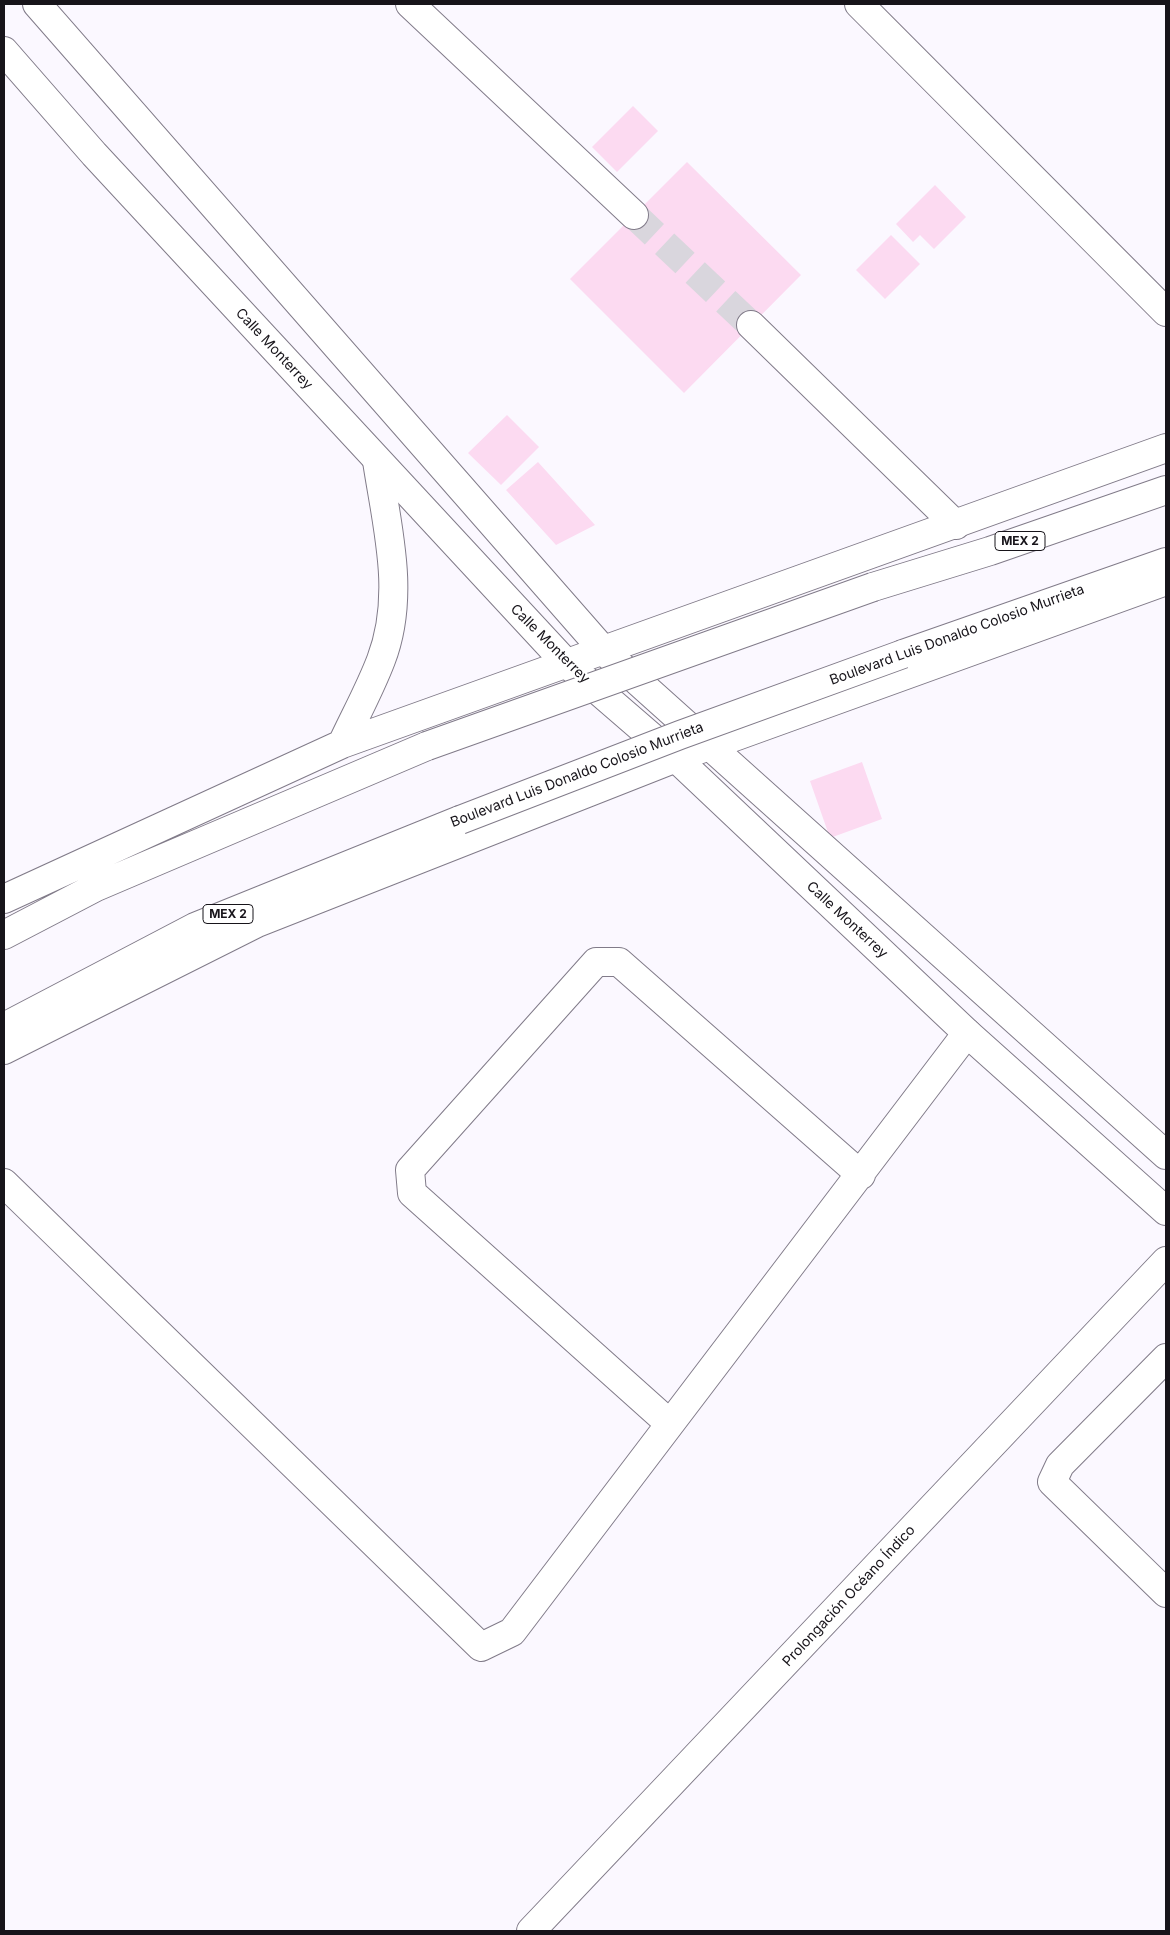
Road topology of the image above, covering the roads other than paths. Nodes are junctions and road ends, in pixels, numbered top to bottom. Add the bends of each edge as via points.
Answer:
1 (37, 4) edge
2 (410, 4) edge
3 (859, 4) edge
4 (4, 51) edge
5 (634, 215) tunnel mouth
6 (1166, 312) edge
7 (751, 325) tunnel mouth
8 (1166, 448) edge
9 (377, 461) junction
10 (1166, 490) edge
11 (956, 525) junction
12 (1166, 562) edge
13 (1166, 581) edge
14 (604, 650) junction
15 (566, 664) junction
16 (342, 744) junction
17 (711, 746) junction
18 (676, 758) junction
19 (4, 899) edge
20 (4, 935) edge
21 (4, 1027) edge
22 (967, 1033) junction
23 (4, 1050) edge
24 (1166, 1155) edge
25 (861, 1175) junction
26 (4, 1183) edge
27 (1166, 1211) edge
28 (1166, 1262) edge
29 (1166, 1358) edge
30 (670, 1424) junction
31 (1166, 1592) edge
32 (531, 1931) edge

1 - 14 main road
2 - 5 main road
3 - 6 main road
4 - 9 main road, Calle Monterrey via 94,154
7 - 11 main road
8 - 11 main road
9 - 15 main road, Calle Monterrey
9 - 16 main road via 394,575 392,617 381,660
10 - 20 main road, MEX 2, bridge via 873,588 426,746 96,887
11 - 14 main road
12 - 21 main road, Boulevard Luis Donaldo Colosio Murrieta / MEX 2, bridge via 680,735 460,820 195,927
13 - 17 main road
14 - 15 main road
14 - 17 main road
15 - 16 main road
15 - 18 main road, Calle Monterrey
16 - 19 main road
17 - 18 main road
17 - 24 main road
18 - 22 main road, Calle Monterrey
18 - 23 main road via 257,922
22 - 25 main road
22 - 27 main road, Calle Monterrey
25 - 30 main road
25 - 30 main road via 619,962 596,962 410,1170 412,1193
26 - 30 main road via 481,1647 512,1632
28 - 32 main road, Prolongación Océano Índico
29 - 31 main road via 1060,1465 1052,1482

